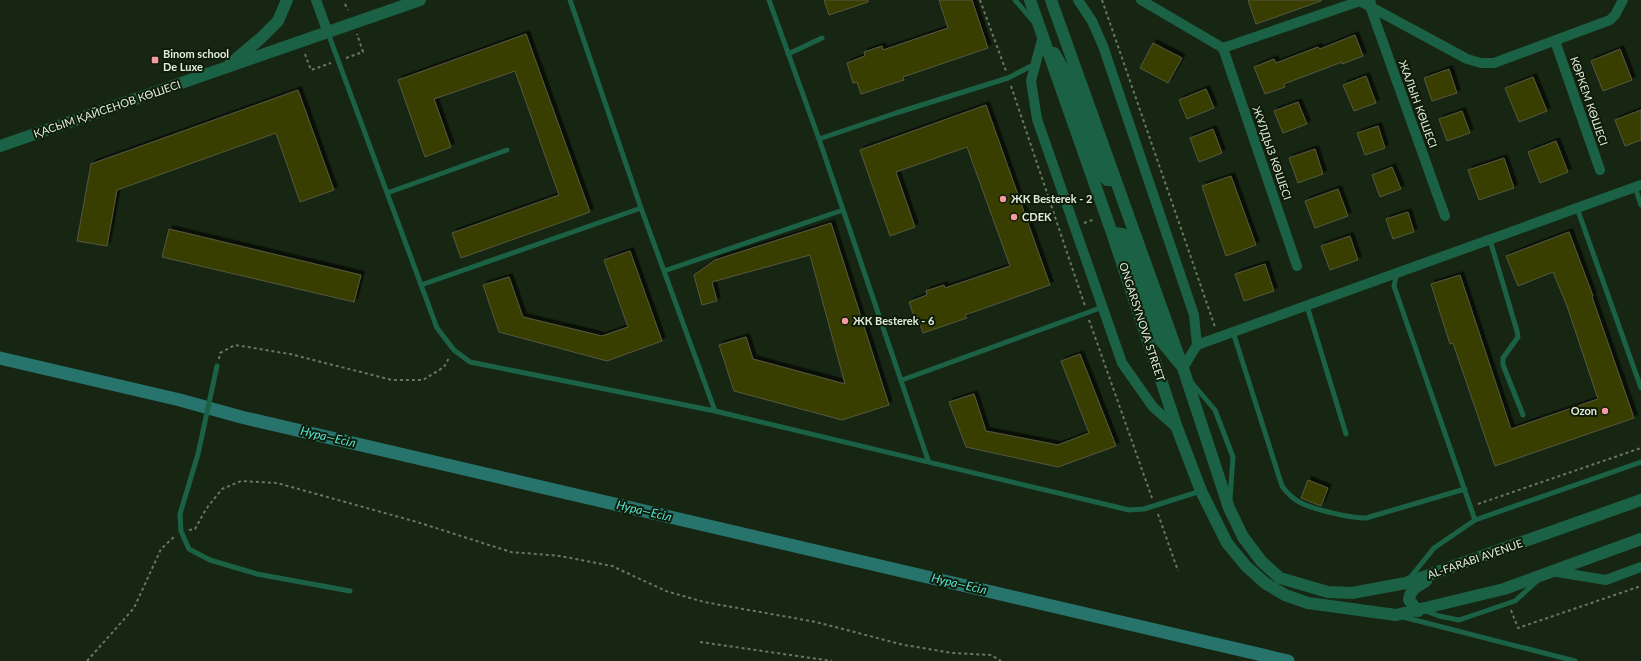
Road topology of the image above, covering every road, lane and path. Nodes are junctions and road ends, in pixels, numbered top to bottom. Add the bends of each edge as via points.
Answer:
1 (287, 0) edge
2 (316, 0) edge
3 (420, 0) edge
4 (570, 0) edge
5 (769, 0) edge
6 (980, 0) edge
7 (1016, 0) edge
8 (1030, 0) edge
9 (1051, 0) edge
10 (1080, 0) edge
11 (1102, 0) edge
12 (1140, 0) edge
13 (1623, 0) edge
14 (1371, 3) edge
15 (345, 4) dead end
16 (348, 10) dead end
17 (1042, 32) junction
18 (328, 33) junction
19 (357, 34) dead end
20 (822, 38) dead end
21 (1555, 41) junction
22 (1223, 48) junction
23 (305, 54) dead end
24 (788, 54) junction
25 (345, 58) dead end
26 (1035, 64) junction
27 (323, 66) dead end
28 (224, 69) junction
29 (1008, 78) junction
30 (819, 139) junction
31 (0, 146) edge
32 (507, 150) dead end
33 (1600, 170) dead end
34 (1115, 180) junction
35 (1638, 186) edge
36 (387, 193) junction
37 (1641, 204) edge
38 (641, 208) junction
39 (1577, 208) junction
40 (843, 210) junction
41 (1445, 216) dead end
42 (1112, 233) junction
43 (1490, 240) junction
44 (1297, 266) dead end
45 (664, 271) junction
46 (1397, 273) junction
47 (421, 285) junction
48 (1307, 306) junction
49 (1103, 307) junction
50 (1087, 313) junction
51 (1233, 332) junction
52 (1219, 337) junction
53 (1197, 345) junction
54 (454, 350) junction
55 (217, 366) joint
56 (1185, 372) junction
57 (902, 380) junction
58 (1641, 388) edge
59 (715, 411) junction
60 (1523, 415) dead end
61 (1177, 428) junction
62 (1346, 434) dead end
63 (1641, 448) edge
64 (928, 460) junction
65 (1641, 462) edge
66 (1465, 489) junction
67 (1201, 491) junction
68 (1641, 500) edge
69 (1155, 506) junction
70 (1471, 506) junction
71 (1229, 508) junction
72 (1475, 520) junction
73 (181, 531) junction
74 (1641, 539) edge
75 (1641, 567) edge
76 (1449, 569) junction
77 (1178, 571) dead end
78 (1548, 572) junction
79 (1406, 583) junction
80 (1304, 586) joint
81 (1641, 586) edge
82 (350, 591) dead end
83 (1508, 603) junction
84 (1421, 610) junction
85 (1396, 615) junction
86 (700, 642) dead end
87 (87, 661) edge
88 (832, 661) edge
89 (1001, 661) edge
90 (1575, 661) edge

1 - 28 street via 278,21
2 - 18 street
3 - 18 street, ҚАСЫМ ҚАЙСЕНОВ КӨШЕСІ
4 - 38 lane
5 - 24 lane
6 - 29 path
7 - 17 lane
8 - 17 street, ONGARSYNOVA STREET
9 - 34 street, ONGARSYNOVA STREET
10 - 53 street via 1103,46 1156,198 1194,315
11 - 52 path
12 - 22 street
13 - 21 street via 1615,16 1610,20
14 - 21 street via 1467,59 1481,63 1494,63
14 - 22 street via 1360,1
14 - 41 street, ЖАЛЫН КӨШЕСІ
15 - 16 path
17 - 26 street
17 - 34 street via 1064,70 1101,174 1107,180
17 - 42 street, ONGARSYNOVA STREET
18 - 28 street, ҚАСЫМ ҚАЙСЕНОВ КӨШЕСІ
18 - 36 lane
19 - 25 path via 363,52
20 - 24 lane
21 - 33 street, КӨРКЕМ КӨШЕСІ
22 - 44 street, ЖҰЛДЫЗ КӨШЕСІ
23 - 27 path via 311,70
24 - 30 lane
26 - 29 lane
26 - 49 street via 1031,81 1037,119
28 - 31 street, ҚАСЫМ ҚАЙСЕНОВ КӨШЕСІ
29 - 30 lane
29 - 50 path
30 - 40 lane
32 - 36 lane
34 - 56 street, ONGARSYNOVA STREET
35 - 37 lane
35 - 39 street
36 - 47 lane
38 - 45 lane
38 - 47 lane
39 - 43 street
39 - 58 lane
40 - 45 lane
40 - 57 lane
42 - 56 street via 1123,234 1135,261 1161,341
42 - 61 street, ONGARSYNOVA STREET
43 - 46 street
43 - 60 lane via 1518,338 1503,358 1503,365
45 - 59 lane
46 - 48 street
46 - 66 lane via 1394,286
47 - 54 lane via 437,328
48 - 51 street
48 - 62 lane
49 - 50 lane
49 - 61 street via 1122,363 1153,407
50 - 57 lane
50 - 69 path
51 - 52 street
51 - 66 lane via 1282,486 1295,499 1352,518 1366,518
52 - 53 street
53 - 56 street
54 - 55 path via 444,367 423,380 392,380 290,354 235,345 220,353
54 - 59 lane via 470,362
55 - 73 lane via 198,454 180,514
56 - 71 street, ONGARSYNOVA STREET
56 - 71 lane via 1215,410 1233,458
57 - 64 lane
59 - 64 lane
61 - 67 street, ONGARSYNOVA STREET
63 - 70 path
64 - 69 lane via 1129,510
65 - 72 lane
66 - 70 lane
67 - 69 lane
67 - 85 street, ONGARSYNOVA STREET via 1227,543 1246,566 1265,583 1285,595 1308,603
68 - 76 street, AL-FARABI AVENUE
69 - 77 path
70 - 72 lane
71 - 80 street, ONGARSYNOVA STREET via 1243,537 1262,562 1280,578
72 - 79 lane via 1434,548
73 - 82 lane via 189,549 210,560 257,574
73 - 87 path via 161,549 134,608
73 - 89 path via 195,529 222,489 241,481 277,483 417,522 511,552 560,556 612,566 666,592 704,602 816,622 904,645 953,653 991,655
74 - 78 street
75 - 78 street via 1606,580
76 - 79 street, AL-FARABI AVENUE
76 - 84 street via 1415,587 1410,593 1409,600
78 - 83 lane via 1515,601
78 - 84 street via 1504,589
79 - 80 street, AL-FARABI AVENUE via 1352,593 1328,592
81 - 83 path via 1518,628
83 - 84 lane via 1459,620
84 - 85 street
85 - 90 lane
86 - 88 path

